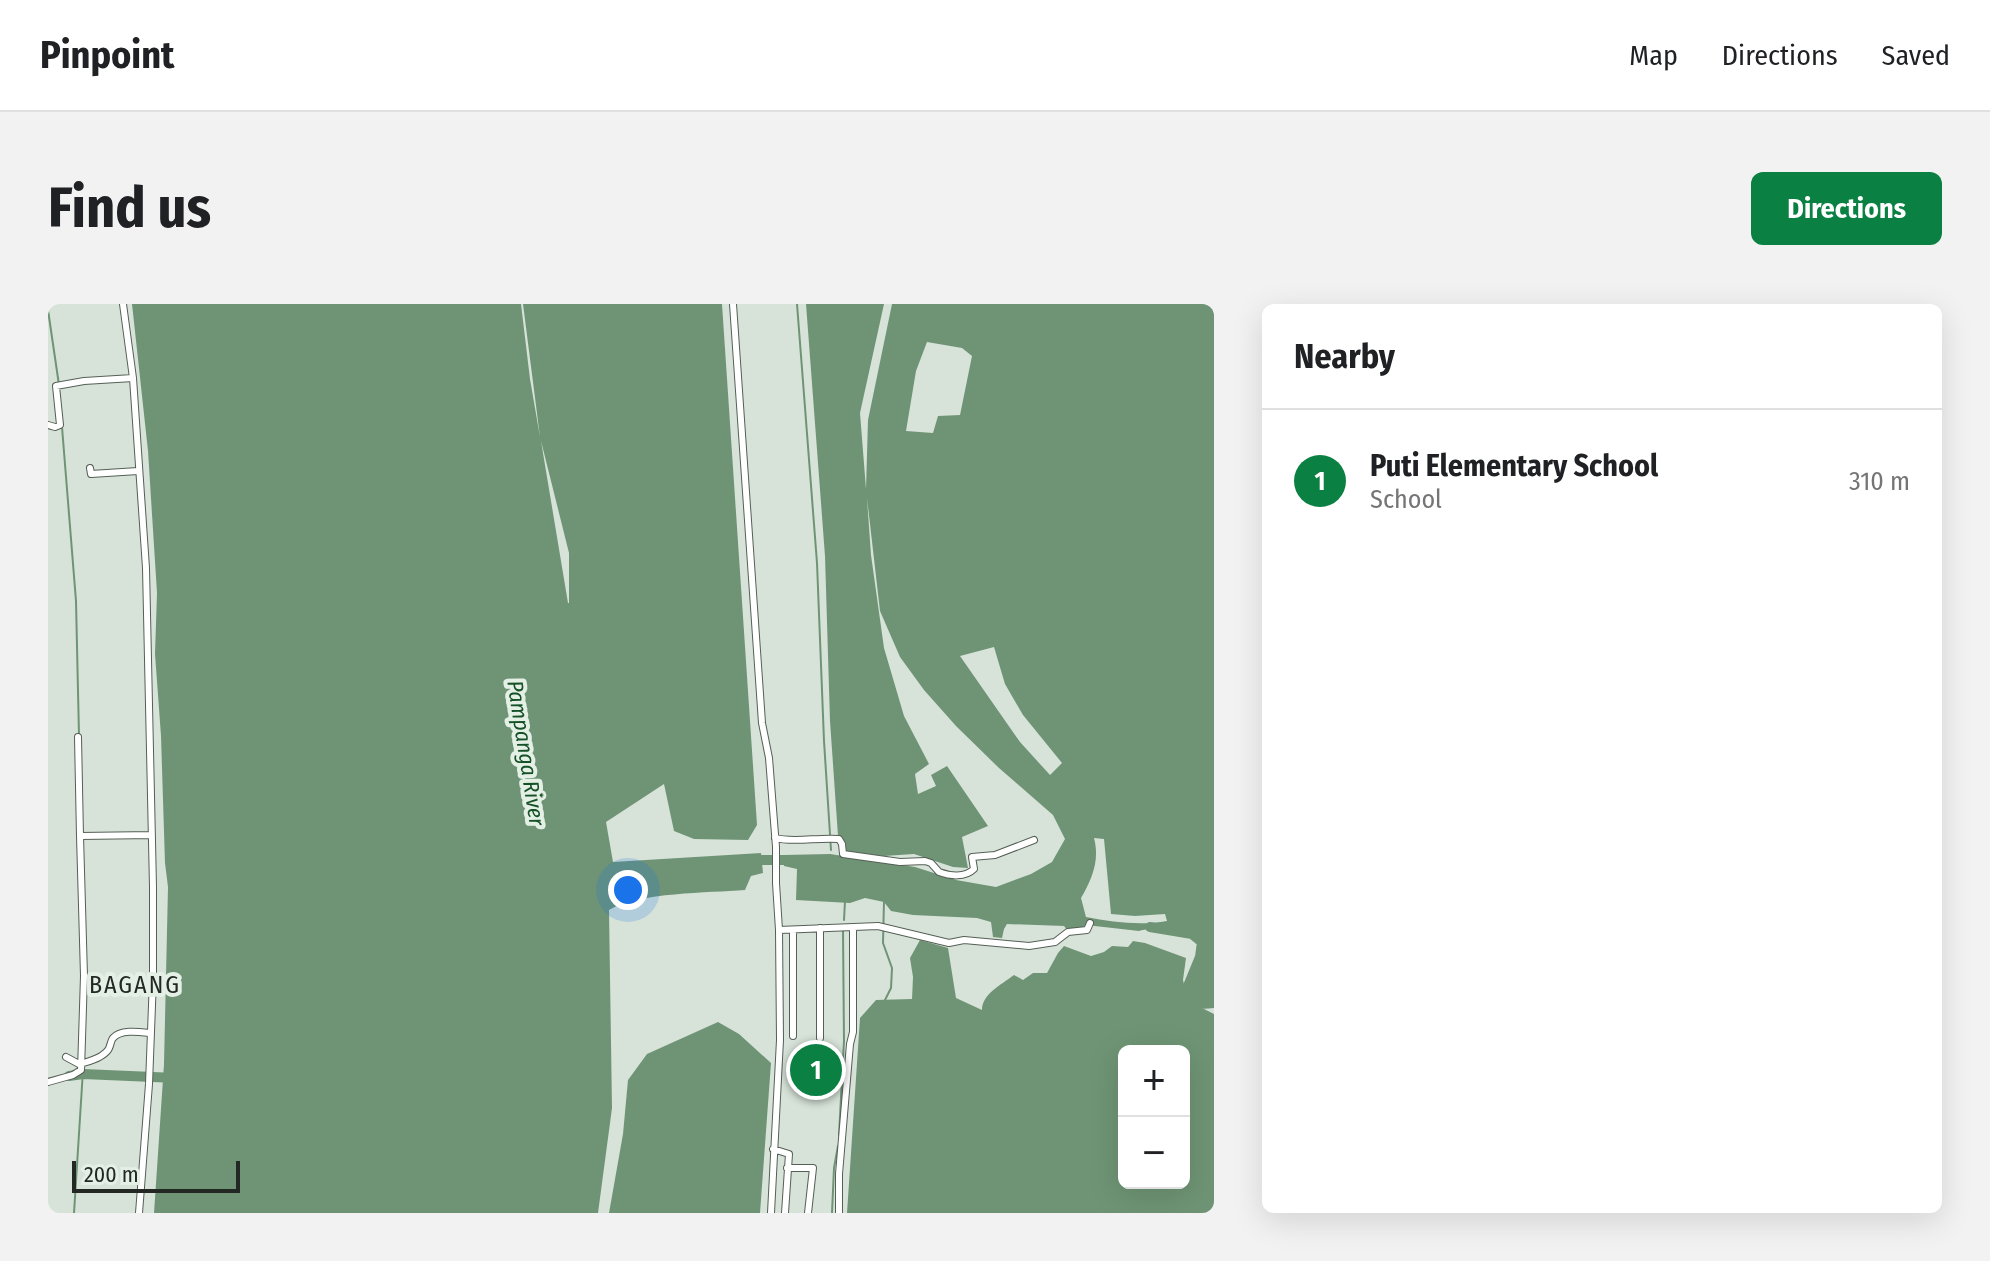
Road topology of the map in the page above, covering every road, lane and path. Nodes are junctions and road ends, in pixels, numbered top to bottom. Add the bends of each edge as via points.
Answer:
1 (123, 304) edge
2 (733, 304) edge
3 (133, 378) junction
4 (48, 425) edge
5 (90, 468) dead end
6 (138, 471) junction
7 (78, 737) dead end
8 (152, 835) junction
9 (84, 836) junction
10 (775, 838) junction
11 (1034, 840) dead end
12 (1090, 925) dead end
13 (820, 928) junction
14 (853, 928) junction
15 (779, 930) junction
16 (793, 931) junction
17 (150, 1033) junction
18 (793, 1036) dead end
19 (820, 1038) dead end
20 (66, 1057) dead end
21 (84, 1063) junction
22 (48, 1082) edge
23 (773, 1149) junction
24 (787, 1168) junction
25 (139, 1213) edge
26 (771, 1213) edge
27 (785, 1213) edge
28 (808, 1213) edge
29 (839, 1213) edge

1 - 3 street
2 - 10 street
3 - 4 street via 56,386 60,425
3 - 6 street
5 - 6 street via 91,474
6 - 8 street via 146,568
7 - 9 street
8 - 9 street
8 - 17 street
9 - 21 street
10 - 11 street via 839,839 843,854 925,861 939,872 963,875 974,869 972,857 995,855
10 - 15 street
12 - 14 street via 1064,933 1055,942 1029,946 949,943 878,926
13 - 14 street
13 - 16 street
13 - 19 street
14 - 29 street via 853,1032
15 - 16 street
15 - 23 street via 780,1040
16 - 18 street
17 - 21 street via 114,1037 106,1052
17 - 25 street
20 - 21 street
21 - 22 street via 80,1072
23 - 24 street via 789,1154
23 - 26 street
24 - 27 street
24 - 28 street via 813,1168

